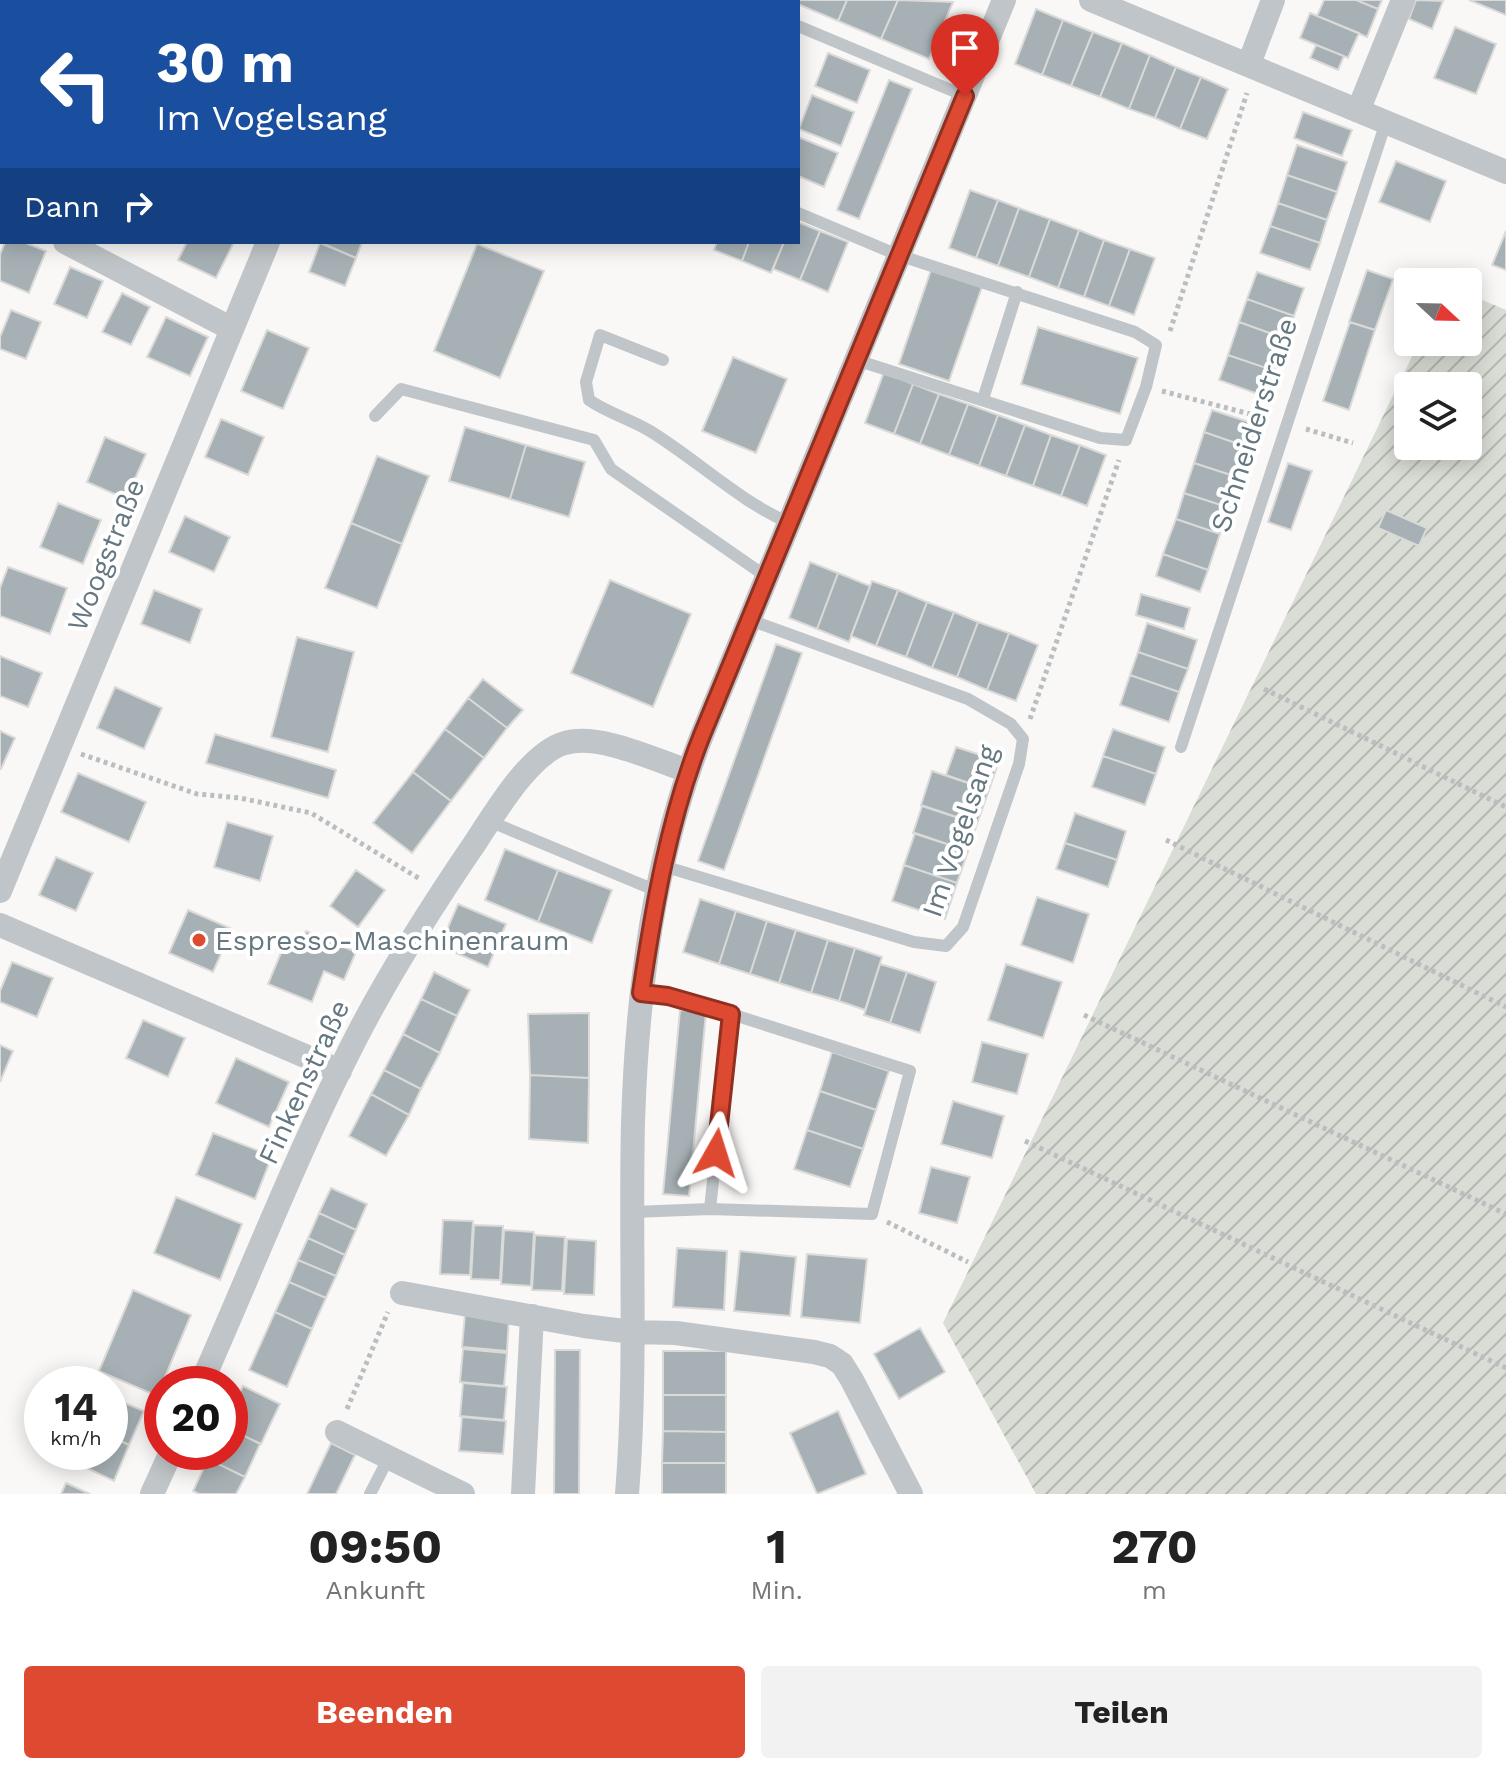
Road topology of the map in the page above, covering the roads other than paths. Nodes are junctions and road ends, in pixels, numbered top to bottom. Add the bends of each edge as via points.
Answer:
1 (1004, 0) edge
2 (1091, 0) edge
3 (1273, 0) edge
4 (1403, 0) edge
5 (800, 27) edge
6 (1249, 64) junction
7 (965, 96) junction
8 (1358, 111) junction
9 (1386, 122) junction
10 (1506, 172) edge
11 (800, 214) edge
12 (69, 244) edge
13 (267, 244) edge
14 (898, 255) junction
15 (1017, 292) junction
16 (232, 329) junction
17 (663, 360) dead end
18 (856, 360) junction
19 (983, 399) junction
20 (375, 416) dead end
21 (789, 523) junction
22 (767, 577) junction
23 (750, 620) junction
24 (1181, 747) dead end
25 (688, 771) junction
26 (489, 821) junction
27 (663, 866) junction
28 (0, 891) edge
29 (657, 891) junction
30 (0, 925) edge
31 (641, 993) junction
32 (731, 1014) junction
33 (340, 1071) junction
34 (710, 1209) junction
35 (633, 1212) junction
36 (402, 1293) road end
37 (532, 1316) junction
38 (632, 1332) junction
39 (209, 1366) edge
40 (337, 1432) road end
41 (389, 1457) junction
42 (163, 1470) edge
43 (152, 1494) edge
44 (370, 1494) edge
45 (463, 1494) edge
46 (523, 1494) edge
47 (627, 1494) edge
48 (911, 1494) edge

1 - 7 street
2 - 6 street
3 - 6 street
4 - 8 street
5 - 7 lane
6 - 8 street
7 - 14 street
8 - 9 street
9 - 10 street
9 - 24 lane, Schneiderstraße
11 - 14 lane
12 - 16 street
13 - 16 street, Woogstraße
14 - 15 lane
14 - 18 street
15 - 19 lane
15 - 19 lane via 1135,332 1156,345 1146,387 1126,440 1100,438
16 - 28 street, Woogstraße
17 - 21 lane via 600,335 586,382 589,400 648,430
18 - 19 lane
18 - 21 street
20 - 22 lane via 401,389 594,440 611,469
21 - 22 street
22 - 23 street
23 - 25 street
23 - 27 lane, Im Vogelsang via 968,699 1011,724 1023,739 963,927 946,946 914,942
25 - 26 street, Finkenstraße via 598,743 563,743 534,763
25 - 27 street
26 - 29 lane
26 - 33 street, Finkenstraße via 376,1001
27 - 29 street
29 - 31 street
30 - 33 street
31 - 32 lane
31 - 35 street
32 - 34 lane
32 - 34 lane via 910,1071 872,1214
33 - 39 street, Finkenstraße
34 - 35 lane
35 - 38 street
36 - 37 street
37 - 38 street
37 - 46 street
38 - 47 street
38 - 48 street via 731,1339 830,1356 852,1380
40 - 41 street
41 - 44 lane
41 - 45 street
42 - 43 street

